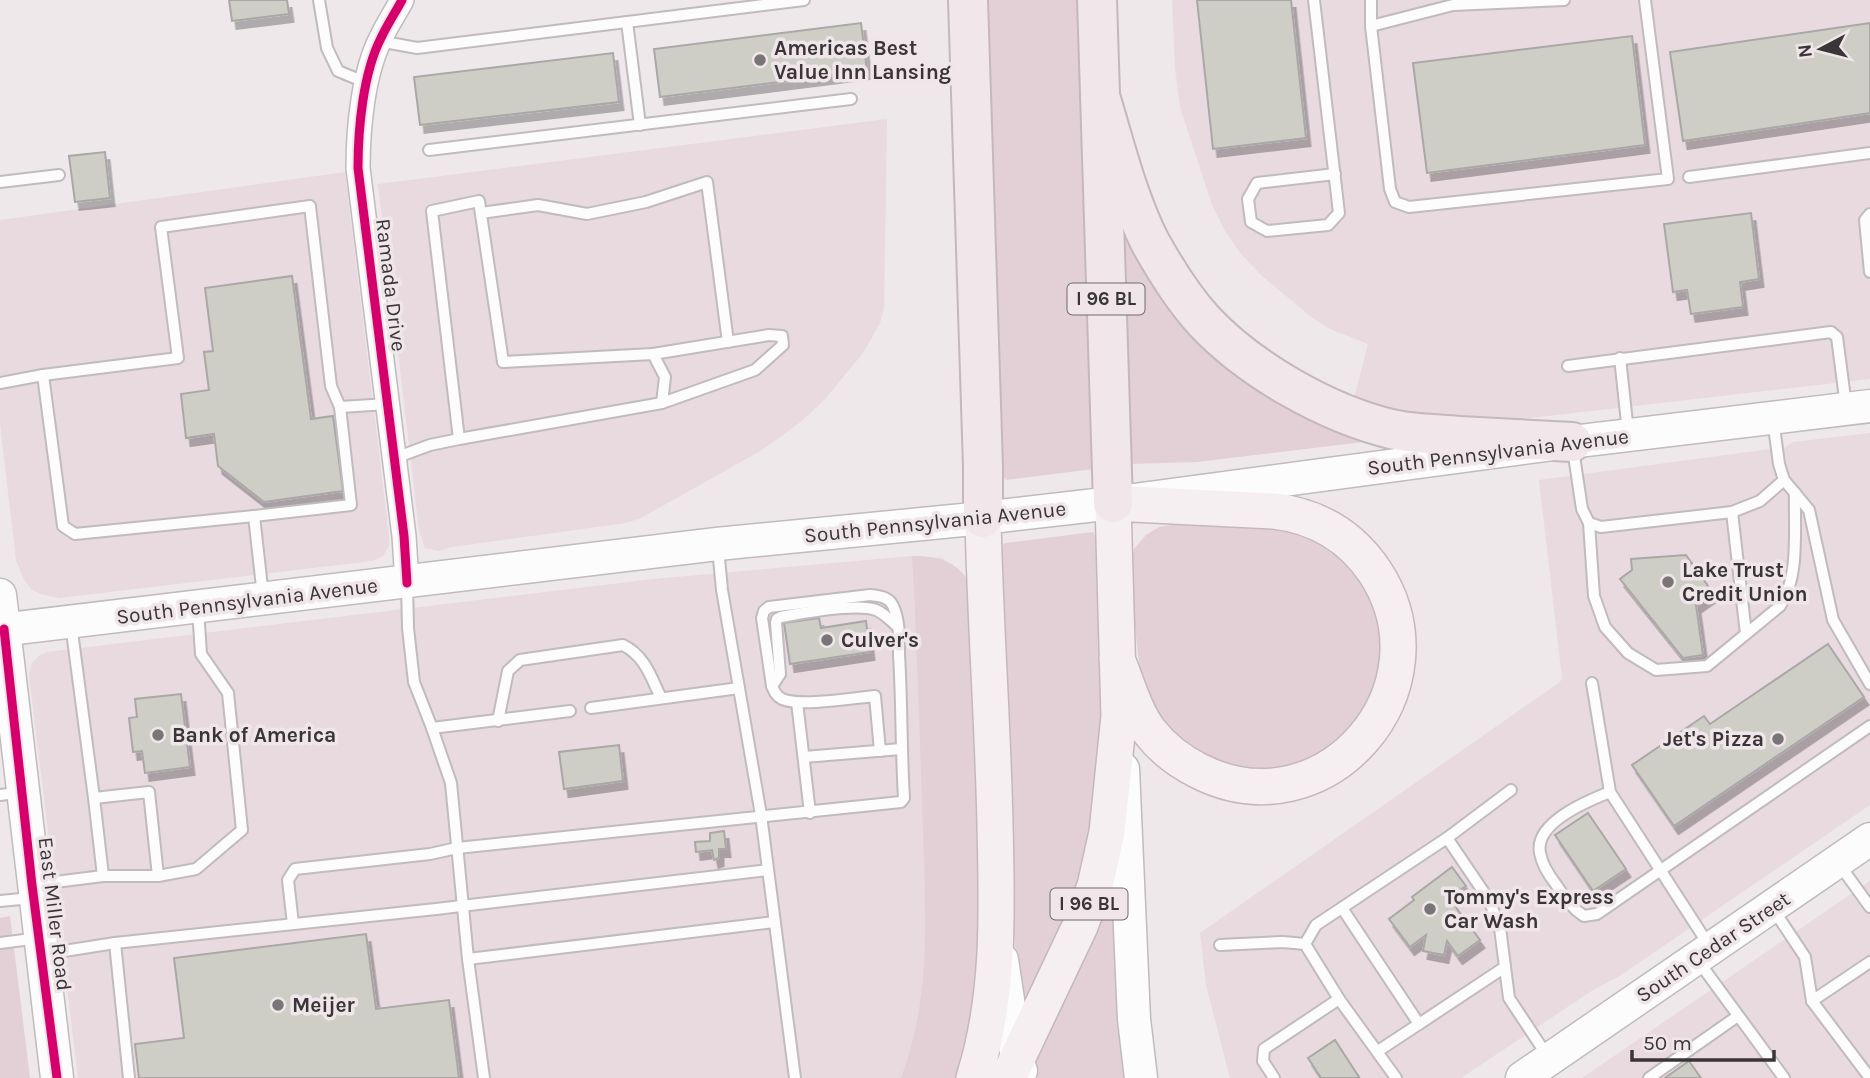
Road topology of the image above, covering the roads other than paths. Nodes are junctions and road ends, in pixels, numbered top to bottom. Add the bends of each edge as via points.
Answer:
1 (319, 0) edge
2 (402, 0) edge
3 (804, 0) edge
4 (968, 0) edge
5 (1097, 0) edge
6 (1314, 0) edge
7 (1371, 0) edge
8 (1564, 0) edge
9 (1645, 0) edge
10 (627, 22) junction
11 (1371, 26) junction
12 (379, 41) junction
13 (367, 83) junction
14 (1100, 96) junction
15 (851, 99) dead end
16 (640, 125) junction
17 (429, 150) dead end
18 (1870, 153) edge
19 (1335, 174) junction
20 (59, 175) dead end
21 (1689, 177) dead end
22 (0, 182) edge
23 (481, 213) junction
24 (1870, 214) edge
25 (1870, 272) edge
26 (728, 342) junction
27 (653, 354) junction
28 (1620, 358) junction
29 (1568, 366) dead end
30 (43, 375) junction
31 (0, 383) edge
32 (662, 403) junction
33 (388, 404) junction
34 (340, 407) junction
35 (1858, 408) edge
36 (1773, 418) junction
37 (1629, 436) junction
38 (459, 439) junction
39 (1572, 442) junction
40 (395, 458) junction
41 (1784, 480) junction
42 (1795, 493) junction
43 (1113, 503) junction
44 (1732, 512) junction
45 (254, 516) junction
46 (983, 518) junction
47 (1589, 523) junction
48 (718, 544) junction
49 (407, 583) junction
50 (0, 595) edge
51 (263, 598) junction
52 (197, 606) junction
53 (71, 622) junction
54 (2, 630) edge
55 (1746, 634) junction
56 (1117, 659) junction
57 (1592, 683) dead end
58 (1870, 684) edge
59 (739, 688) junction
60 (661, 698) junction
61 (797, 702) junction
62 (591, 708) dead end
63 (570, 711) dead end
64 (1119, 716) junction
65 (498, 721) junction
66 (1870, 726) edge
67 (432, 727) junction
68 (901, 749) junction
69 (880, 751) junction
70 (804, 757) junction
71 (1511, 790) dead end
72 (1610, 792) junction
73 (11, 794) edge
74 (93, 798) junction
75 (810, 813) junction
76 (761, 815) junction
77 (1447, 838) junction
78 (1870, 839) edge
79 (457, 848) junction
80 (1838, 861) junction
81 (768, 870) junction
82 (1658, 870) junction
83 (103, 876) junction
84 (158, 876) junction
85 (33, 892) junction
86 (0, 901) edge
87 (463, 905) junction
88 (1772, 906) junction
89 (1870, 907) edge
90 (1342, 908) junction
91 (774, 922) junction
92 (293, 924) junction
93 (997, 924) junction
94 (0, 943) edge
95 (115, 943) junction
96 (1304, 944) junction
97 (1220, 945) dead end
98 (41, 946) junction
99 (1704, 953) junction
100 (468, 959) junction
101 (1870, 962) edge
102 (1505, 967) junction
103 (1339, 999) junction
104 (1812, 1001) junction
105 (1738, 1016) junction
106 (1419, 1024) junction
107 (1378, 1051) junction
108 (1550, 1059) junction
109 (1016, 1072) edge
110 (1870, 1077) edge
111 (57, 1078) edge
112 (130, 1078) edge
113 (484, 1078) edge
114 (795, 1078) edge
115 (974, 1078) edge
116 (1141, 1078) edge
117 (1274, 1078) edge
118 (1396, 1078) edge
119 (1522, 1078) edge
120 (1649, 1078) edge
121 (1784, 1078) edge

1 - 13 lane via 327,48 338,71
2 - 12 street, Ramada Drive
3 - 10 lane
4 - 46 highway
5 - 14 highway, I 96 BL
6 - 19 lane
7 - 11 lane
8 - 11 lane via 1453,5
9 - 11 lane via 1668,179 1409,206 1395,202 1390,188
10 - 12 lane via 417,48
10 - 16 lane
12 - 13 street, Ramada Drive
13 - 33 street, Ramada Drive via 358,132 358,167
14 - 39 highway via 1129,192 1162,263 1204,321 1248,360 1295,390 1392,429
14 - 43 highway, I 96 BL
15 - 16 lane
16 - 17 lane
18 - 21 lane
19 - 19 lane via 1339,213 1328,225 1267,231 1251,222 1248,200 1257,183
20 - 22 lane
23 - 26 lane via 538,205 587,214 646,202 707,182
23 - 27 lane via 503,362
23 - 38 lane via 479,201 432,211
24 - 25 lane via 1865,220
26 - 27 lane
26 - 32 lane via 769,335 782,336 783,345 755,370
27 - 32 lane via 665,377
28 - 29 lane
28 - 35 lane via 1830,332 1837,337
28 - 37 lane
30 - 31 lane
30 - 34 lane via 178,358 161,228 310,206 331,386
30 - 45 lane via 63,526 75,534
32 - 38 lane
33 - 34 lane
33 - 40 street, Ramada Drive
34 - 45 lane via 351,505
35 - 36 main road, South Pennsylvania Avenue
36 - 37 main road, South Pennsylvania Avenue
36 - 41 lane
37 - 39 main road, South Pennsylvania Avenue
38 - 40 lane
39 - 43 main road, South Pennsylvania Avenue
39 - 47 lane via 1582,509
40 - 49 street, Ramada Drive
41 - 42 lane
41 - 44 lane via 1760,501
42 - 55 lane via 1788,594
42 - 58 lane via 1809,510 1833,620
43 - 46 main road, South Pennsylvania Avenue
43 - 56 main road, I 96 BL
43 - 56 main road via 1274,511 1320,523 1352,544 1376,574 1391,605 1398,642 1389,698 1370,732 1324,771 1274,786 1252,787 1215,778 1168,751 1144,724
44 - 47 lane via 1601,527
44 - 55 lane
45 - 51 lane
46 - 48 main road, South Pennsylvania Avenue
46 - 93 main road
47 - 55 lane via 1594,596 1605,627 1628,653 1657,670 1707,666
48 - 49 main road, South Pennsylvania Avenue
48 - 59 lane
49 - 51 main road, South Pennsylvania Avenue
49 - 67 lane via 414,682
50 - 54 main road, East Miller Road
51 - 52 main road, South Pennsylvania Avenue
52 - 53 main road, South Pennsylvania Avenue
52 - 84 lane via 201,654 228,693 242,830 197,869
53 - 54 main road, South Pennsylvania Avenue
53 - 74 lane
54 - 73 main road, East Miller Road
56 - 64 main road, I 96 BL
57 - 72 lane
59 - 60 lane
59 - 76 lane
60 - 62 lane
60 - 65 lane via 636,652 623,645 520,660 508,671
61 - 68 lane via 781,699 772,686 764,611 848,596 887,598 898,627
61 - 69 lane via 875,696
61 - 70 lane
63 - 65 lane
64 - 109 main road, I 96 BL via 1107,832 1095,886
64 - 116 main road
65 - 67 lane
66 - 82 lane
67 - 79 lane via 451,783
68 - 69 lane
68 - 75 lane via 901,802
69 - 70 lane
70 - 75 lane
71 - 77 lane
72 - 82 lane
72 - 82 lane via 1581,804 1544,830 1539,851 1546,871 1573,909 1584,916 1597,914
73 - 85 main road, East Miller Road
74 - 83 lane
74 - 84 lane via 149,792
75 - 76 lane
76 - 79 lane
76 - 81 lane
77 - 90 lane
77 - 102 lane via 1489,900 1500,928
78 - 80 main road, South Cedar Street
79 - 87 lane
79 - 92 lane via 295,869 288,880
80 - 88 main road, South Cedar Street
80 - 89 lane
81 - 87 lane
81 - 91 lane
82 - 99 lane
83 - 84 lane
83 - 85 lane
85 - 86 lane
85 - 98 main road, East Miller Road
87 - 92 lane
87 - 100 lane
88 - 99 main road, South Cedar Street
88 - 104 lane via 1805,957
90 - 96 lane via 1317,925
90 - 106 lane
91 - 100 lane
91 - 114 lane
92 - 95 lane
93 - 109 main road
93 - 115 main road via 989,1009
94 - 98 lane
95 - 98 lane
95 - 112 lane
96 - 97 lane
96 - 103 lane
98 - 111 main road, East Miller Road
99 - 105 lane
99 - 108 main road, South Cedar Street
100 - 113 lane
101 - 104 lane
102 - 106 lane
102 - 108 lane via 1509,998
103 - 107 lane
103 - 117 lane via 1264,1049 1263,1061
104 - 110 lane
105 - 120 lane
105 - 121 lane
106 - 107 lane
107 - 118 lane
108 - 119 main road, South Cedar Street

